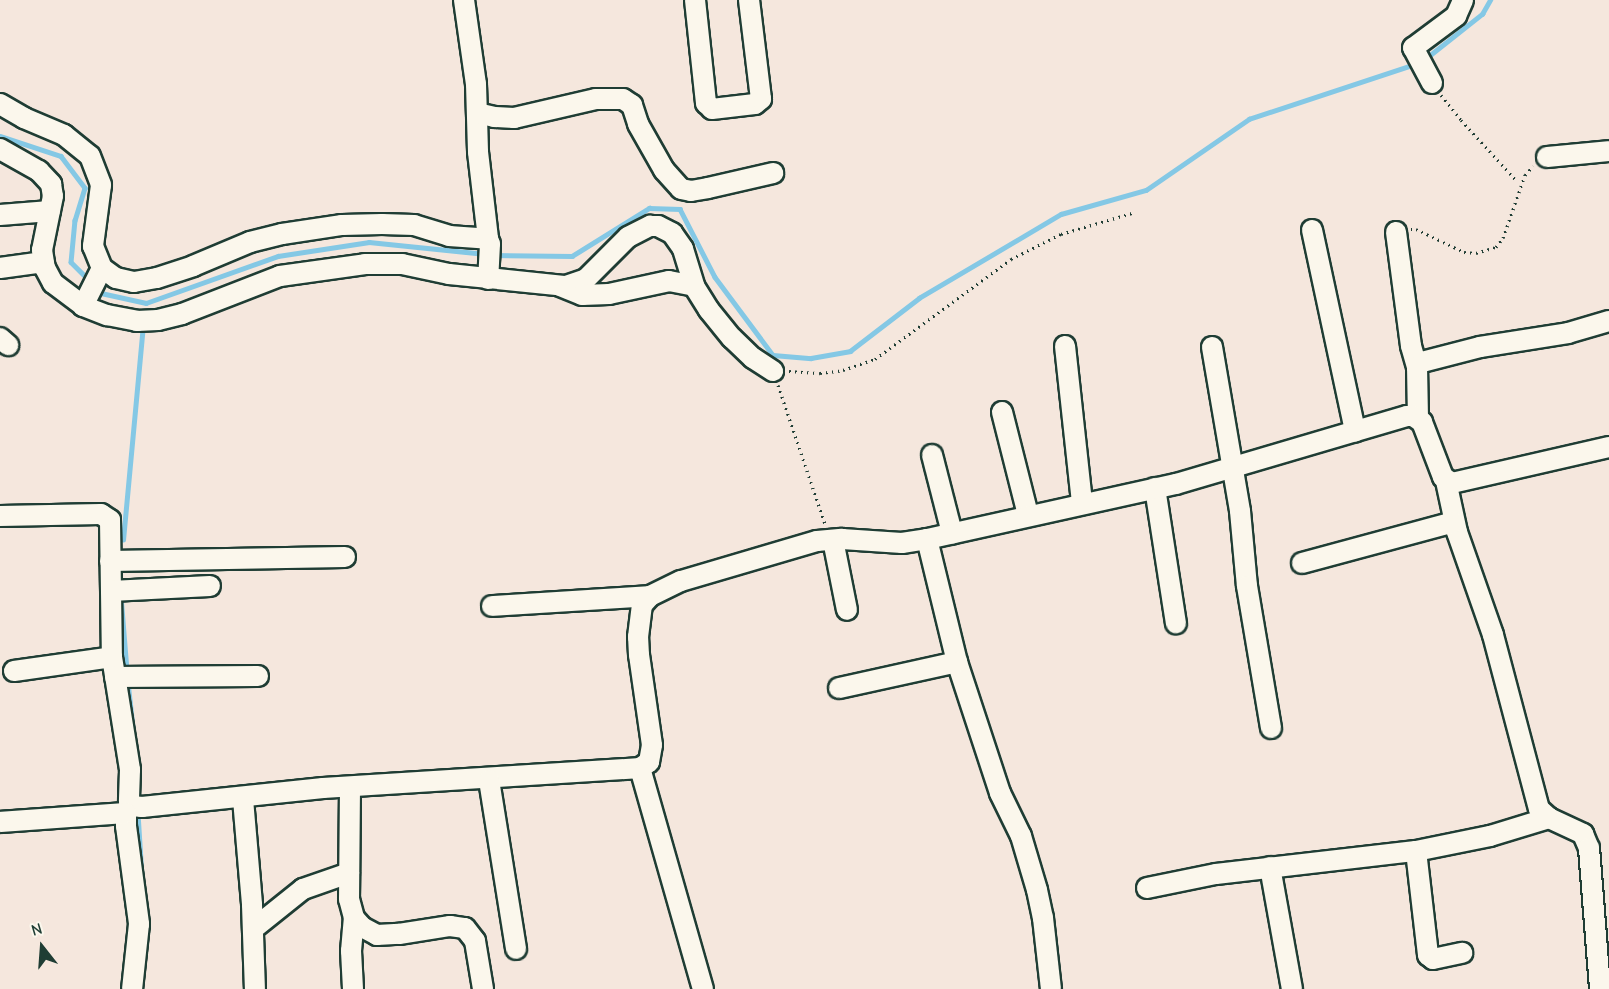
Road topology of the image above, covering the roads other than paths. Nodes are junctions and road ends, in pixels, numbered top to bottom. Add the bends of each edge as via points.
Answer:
1 (464, 0) edge
2 (695, 0) edge
3 (749, 0) edge
4 (1463, 0) edge
5 (1429, 80) road end
6 (0, 104) edge
7 (477, 113) junction
8 (0, 149) edge
9 (1609, 151) edge
10 (1547, 157) road end
11 (772, 173) dead end
12 (50, 211) junction
13 (0, 215) edge
14 (1312, 230) dead end
15 (1396, 232) road end
16 (489, 242) junction
17 (44, 262) junction
18 (0, 268) edge
19 (100, 272) junction
20 (488, 276) junction
21 (555, 283) junction
22 (694, 286) junction
23 (84, 303) junction
24 (1609, 321) edge
25 (1065, 346) dead end
26 (1212, 347) dead end
27 (1417, 367) junction
28 (773, 371) road end
29 (1002, 412) dead end
30 (1418, 418) junction
31 (1355, 431) junction
32 (1609, 447) edge
33 (932, 455) dead end
34 (1231, 468) junction
35 (1446, 481) junction
36 (1155, 488) junction
37 (1082, 503) junction
38 (1028, 515) junction
39 (0, 516) edge
40 (1454, 522) junction
41 (952, 533) junction
42 (927, 539) junction
43 (831, 540) junction
44 (345, 557) dead end
45 (110, 561) junction
46 (1302, 564) dead end
47 (210, 585) dead end
48 (111, 591) junction
49 (650, 596) junction
50 (492, 606) dead end
51 (847, 609) dead end
52 (1176, 623) dead end
53 (112, 657) junction
54 (957, 662) junction
55 (14, 671) dead end
56 (258, 676) dead end
57 (115, 677) junction
58 (839, 688) dead end
59 (1270, 728) dead end
60 (640, 768) junction
61 (489, 780) junction
62 (350, 786) junction
63 (243, 799) junction
64 (133, 808) junction
65 (1549, 818) junction
66 (0, 822) edge
67 (1416, 851) junction
68 (1270, 867) junction
69 (349, 873) junction
70 (1147, 888) dead end
71 (354, 918) junction
72 (253, 929) junction
73 (516, 949) dead end
74 (1462, 953) dead end
75 (132, 989) edge
76 (255, 989) edge
77 (353, 989) edge
78 (483, 989) edge
79 (703, 989) edge
80 (1051, 989) edge
81 (1292, 989) edge
82 (1600, 989) edge

1 - 7 street
2 - 3 street via 706,103 712,109 755,104 761,99
4 - 5 street via 1456,16 1413,48
6 - 19 street via 64,135 90,156 101,185 93,246
7 - 11 street via 514,118 596,99 623,99 632,105 638,124 664,170 681,189 691,191
7 - 16 street
8 - 12 street via 46,178 53,190
9 - 10 street
12 - 13 street
12 - 17 street via 44,234
14 - 31 street
15 - 27 street
16 - 19 street via 406,225 342,225 265,237 144,281 126,281
16 - 20 street
17 - 18 street
17 - 23 street via 53,283
19 - 23 street
20 - 21 street
20 - 23 street via 386,263 323,268 280,276 182,314 142,321 107,315
21 - 22 street via 582,295 609,294 669,281
21 - 22 street via 566,286 586,279 628,237 658,226 677,239
22 - 28 street via 732,338
24 - 27 street via 1568,333 1431,358
25 - 37 street
26 - 34 street
27 - 30 street
29 - 38 street
30 - 31 street via 1407,416
30 - 35 street
31 - 34 street
32 - 35 street via 1466,481
33 - 41 street
34 - 36 street
34 - 59 street
35 - 40 street
36 - 37 street
36 - 52 street
37 - 38 street
38 - 41 street
39 - 45 street via 104,514 111,525
40 - 46 street
40 - 65 street via 1493,635 1537,802
41 - 42 street
42 - 43 street via 902,543
42 - 54 street
43 - 49 street via 681,581
43 - 51 street
44 - 45 street
45 - 48 street
47 - 48 street
48 - 53 street
49 - 50 street
49 - 60 street via 642,605 638,637 651,756
53 - 55 street
53 - 57 street
54 - 58 street
54 - 80 street via 1000,793 1022,836 1043,918
56 - 57 street
57 - 64 street
60 - 61 street
60 - 79 street
61 - 62 street
61 - 73 street
62 - 63 street
62 - 69 street
63 - 64 street
63 - 72 street
64 - 66 street
64 - 75 street via 139,924
65 - 67 street via 1490,836
65 - 82 street via 1583,834 1589,848
67 - 68 street
67 - 74 street via 1428,955 1433,959
68 - 70 street
68 - 81 street
69 - 71 street
69 - 72 street via 303,889
71 - 77 street
71 - 78 street via 377,935 450,926 465,928 475,941
72 - 76 street

